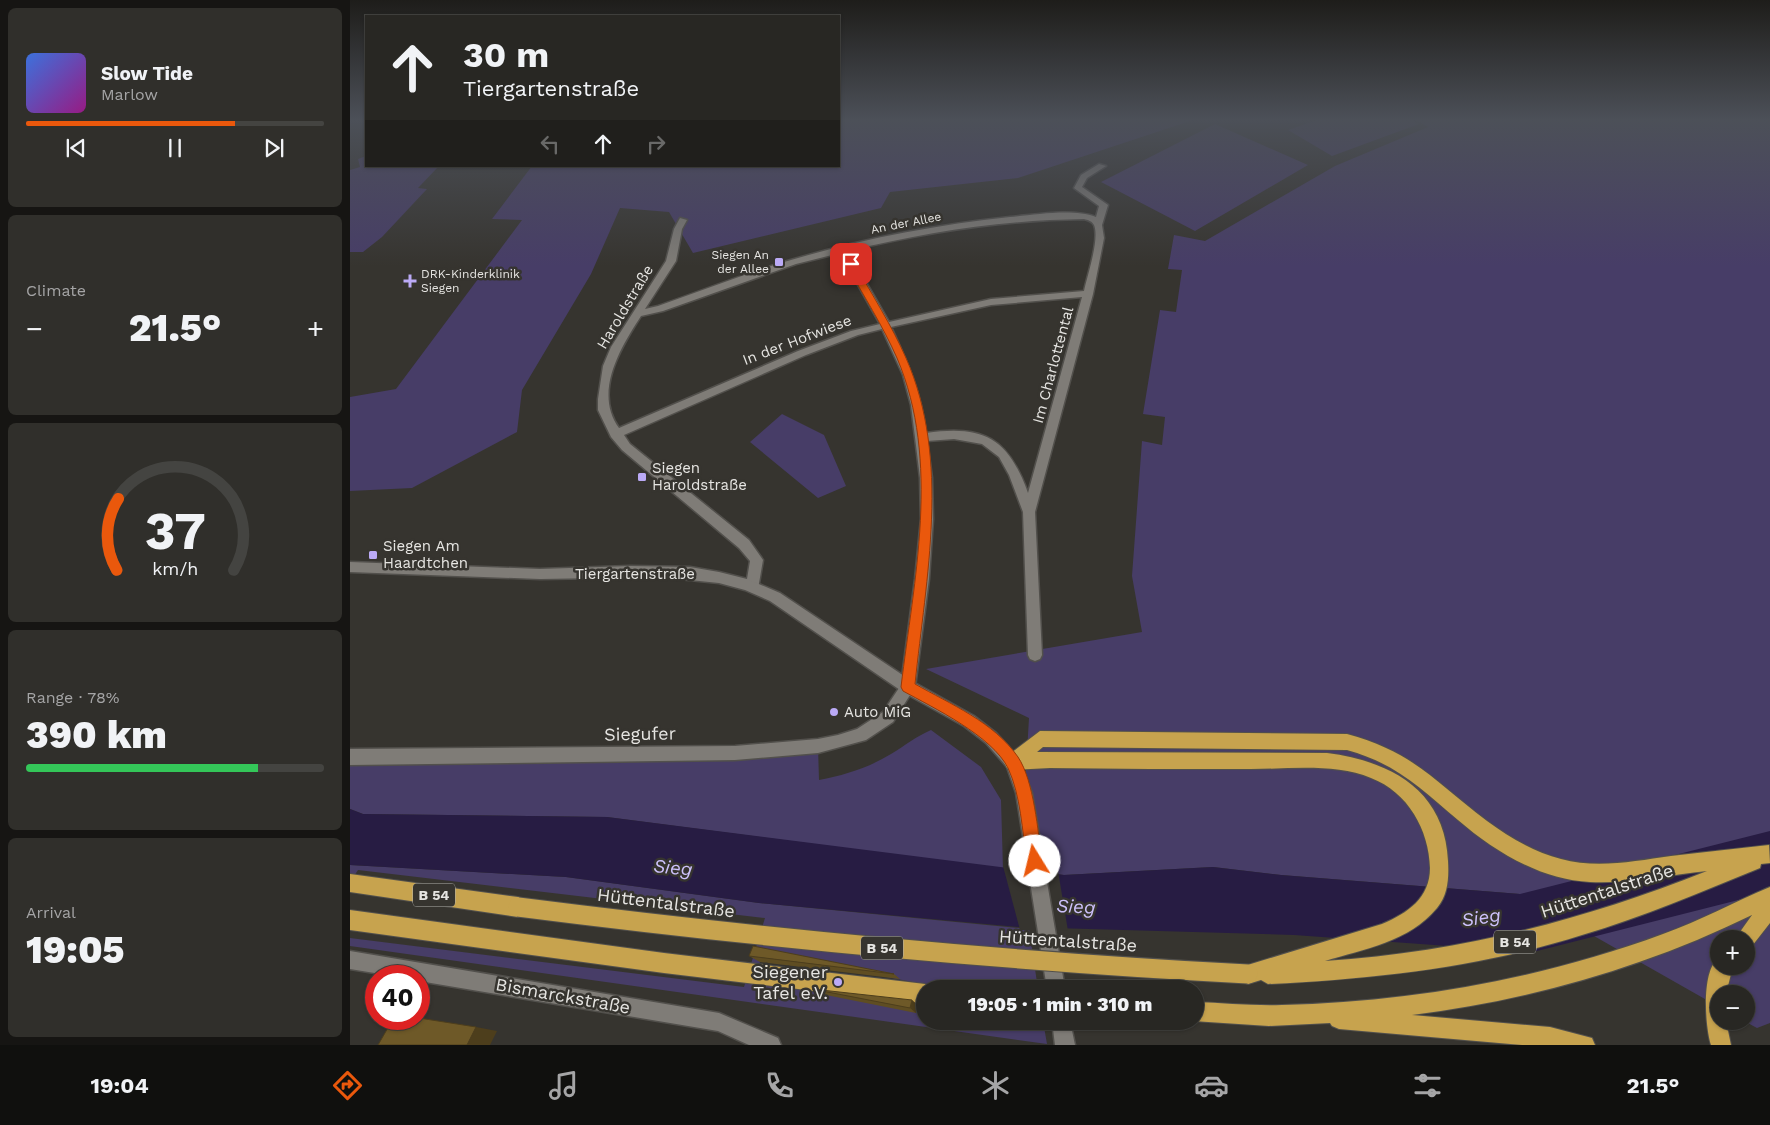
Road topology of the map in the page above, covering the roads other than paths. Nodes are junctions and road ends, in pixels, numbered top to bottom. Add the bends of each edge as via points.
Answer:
1 (1096, 169) edge
2 (683, 220) dead end
3 (1098, 225) junction
4 (842, 249) junction
5 (1088, 294) junction
6 (639, 313) junction
7 (885, 324) junction
8 (616, 434) junction
9 (922, 438) junction
10 (1029, 512) junction
11 (350, 567) edge
12 (753, 585) junction
13 (1035, 655) dead end
14 (908, 687) junction
15 (350, 757) edge
16 (1013, 762) junction
17 (1770, 854) edge
18 (350, 883) edge
19 (1770, 896) edge
20 (1770, 908) edge
21 (350, 920) edge
22 (1752, 930) edge
23 (350, 960) edge
24 (1248, 974) junction
25 (1720, 975) edge
26 (1055, 980) edge
27 (916, 993) edge
28 (1204, 1012) edge
29 (1291, 1016) junction
30 (1062, 1030) edge
31 (769, 1044) edge
32 (1065, 1045) edge
33 (1585, 1045) edge
34 (1721, 1045) edge

1 - 3 street via 1088,172 1078,188 1104,205
2 - 6 street, Haroldstraße via 671,261
3 - 4 street, An der Allee via 1085,216 1038,216 954,226
3 - 5 street, Im Charlottental via 1100,238
4 - 6 street, An der Allee via 793,262 660,310
4 - 7 street
5 - 7 street, In der Hofwiese via 991,302
5 - 10 street, Im Charlottental
6 - 8 street, Haroldstraße via 616,347 604,382 604,410
7 - 8 street, In der Hofwiese via 802,353
7 - 9 street via 908,375
8 - 12 street, Haroldstraße via 626,447 744,544 757,560
9 - 10 street, Im Charlottental via 964,436 982,440 1003,454
9 - 14 street via 927,518
10 - 13 street, Im Charlottental
11 - 12 street, Tiergartenstraße via 541,574 664,572 707,574
12 - 14 street, Tiergartenstraße
14 - 15 street, Siegufer via 896,708 876,726 861,735 818,746 736,753
14 - 16 street, Tiergartenstraße via 969,721 991,738
16 - 17 highway via 1040,738 1347,742 1385,752 1403,762 1482,828 1521,852 1563,869 1612,873
16 - 24 highway via 1327,761 1374,770 1410,793 1425,813 1440,854 1435,895 1426,906 1410,919 1379,935
16 - 26 street via 1029,825
17 - 24 highway, Hüttentalstraße / B 54 via 1623,912 1557,933 1400,964 1335,972
18 - 24 highway, Hüttentalstraße / B 54, bridge via 677,928 1022,961
19 - 29 highway via 1649,950 1578,971 1467,997 1377,1010
20 - 22 highway
21 - 27 highway, B 54 via 654,962
23 - 31 street, Bismarckstraße via 720,1022
25 - 34 highway via 1714,1009
28 - 29 highway
29 - 33 highway via 1550,1037
30 - 32 street

